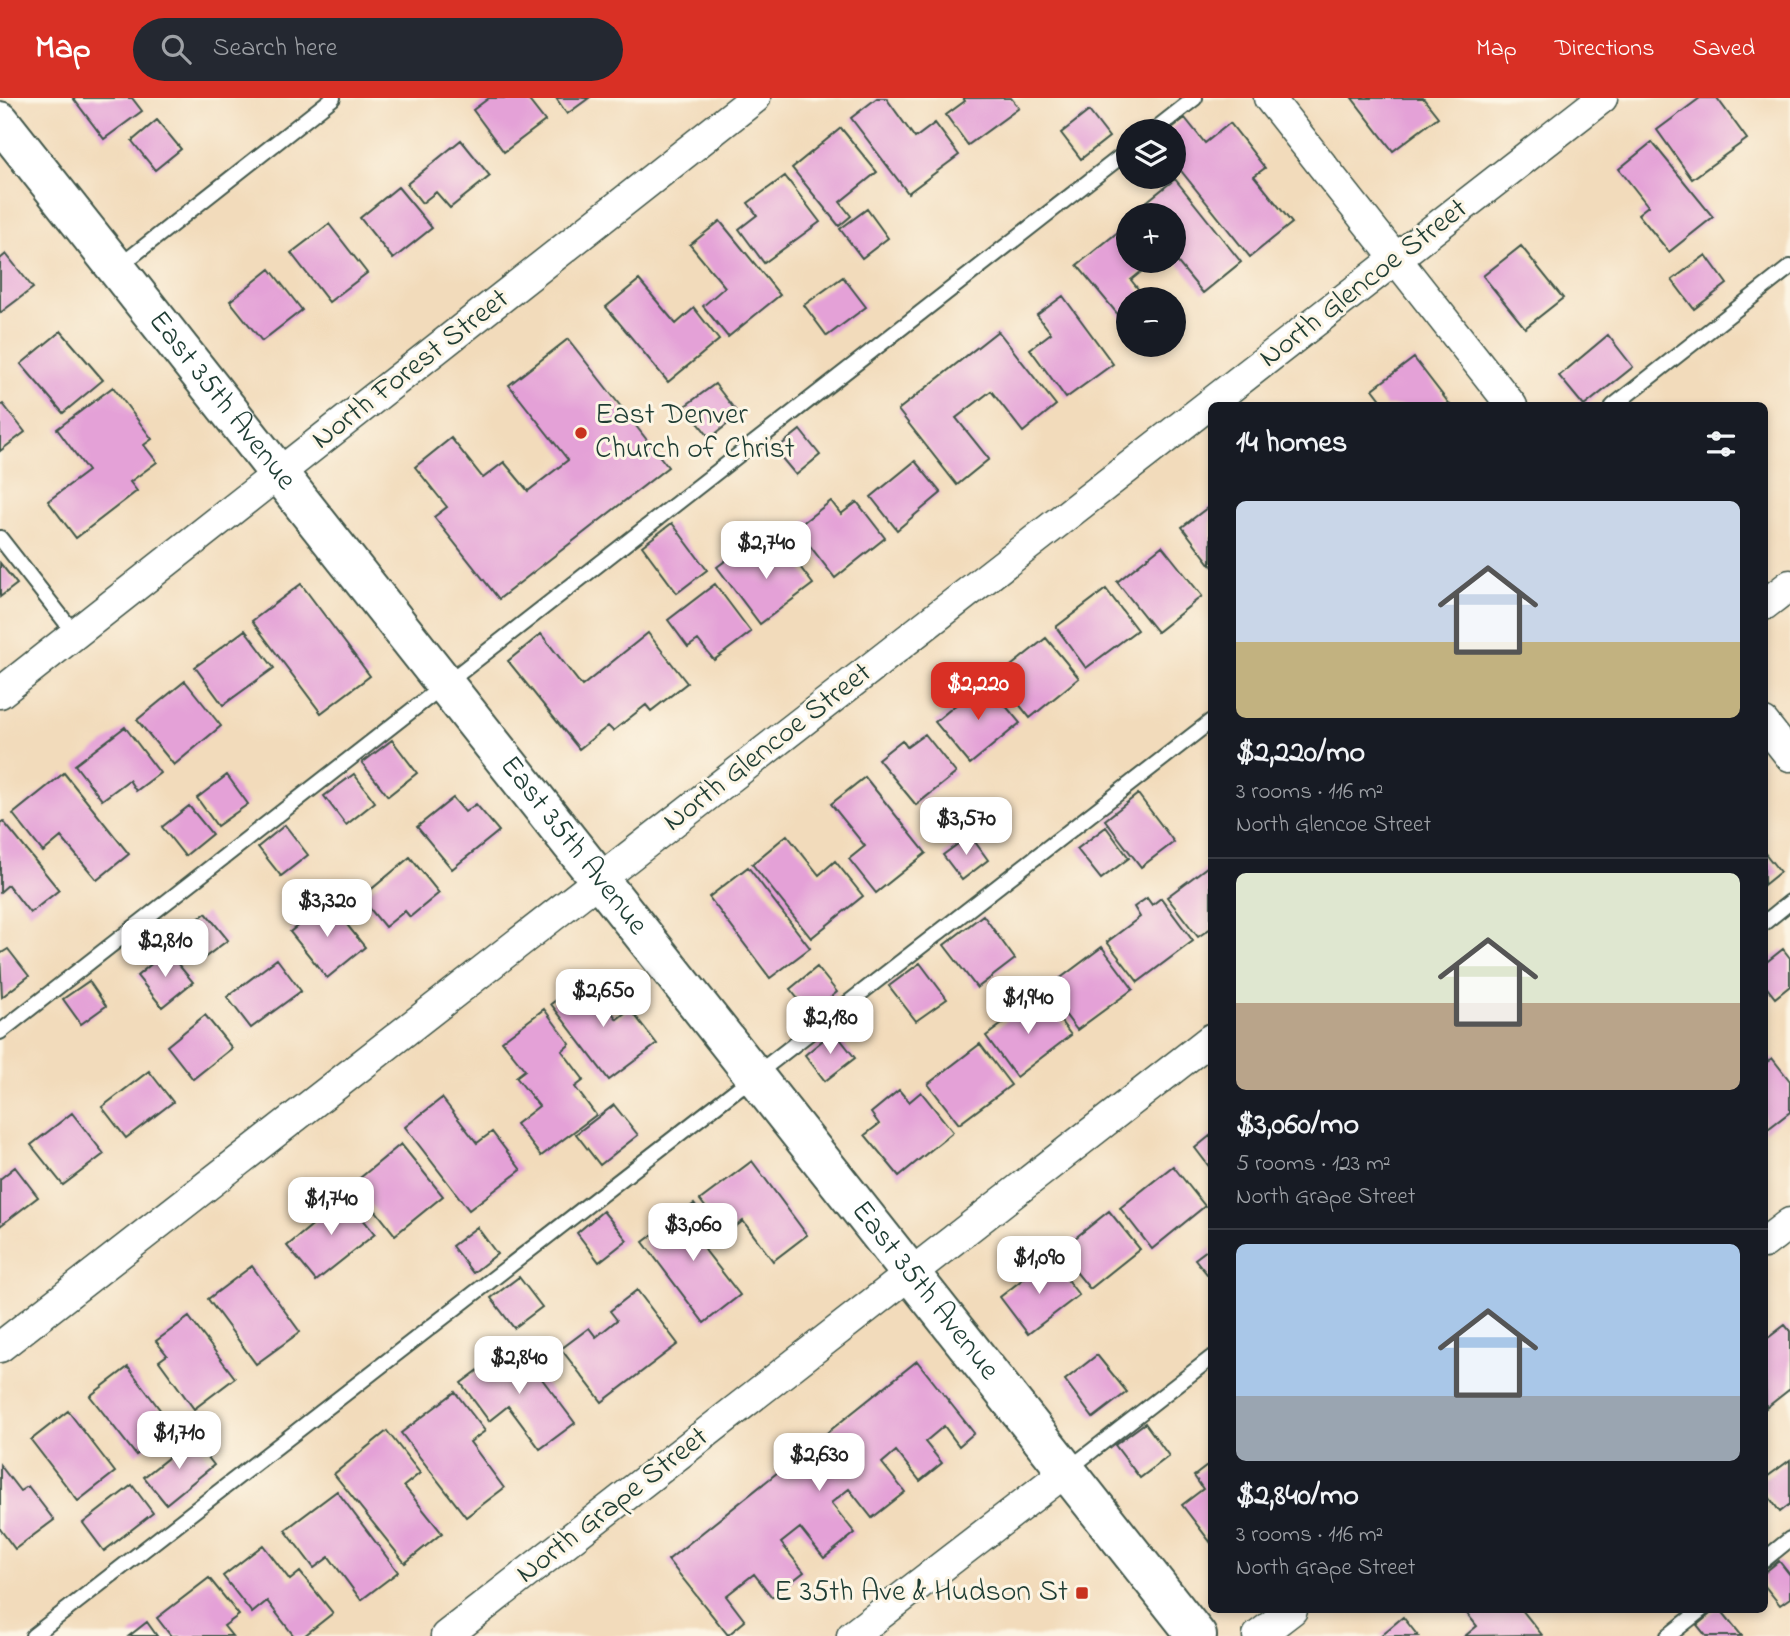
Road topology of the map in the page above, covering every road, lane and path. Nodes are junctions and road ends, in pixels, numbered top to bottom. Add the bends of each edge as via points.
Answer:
1 (333, 98) edge
2 (755, 98) edge
3 (1195, 98) edge
4 (1269, 98) edge
5 (1602, 98) edge
6 (1168, 119) edge
7 (0, 121) edge
8 (1116, 160) edge
9 (1396, 259) junction
10 (1790, 267) edge
11 (116, 268) junction
12 (1212, 402) edge
13 (1509, 402) edge
14 (1618, 402) edge
15 (1208, 405) edge
16 (277, 474) junction
17 (0, 538) edge
18 (1790, 585) edge
19 (1768, 602) edge
20 (75, 634) junction
21 (444, 684) junction
22 (0, 692) edge
23 (1208, 723) edge
24 (1768, 728) edge
25 (1790, 757) edge
26 (599, 879) junction
27 (1790, 902) edge
28 (1768, 920) edge
29 (0, 1032) edge
30 (1208, 1041) edge
31 (755, 1077) junction
32 (1790, 1223) edge
33 (1768, 1240) edge
34 (910, 1275) junction
35 (0, 1347) edge
36 (1208, 1359) edge
37 (1065, 1472) junction
38 (1790, 1539) edge
39 (1768, 1557) edge
40 (1288, 1613) edge
41 (1697, 1613) edge
42 (33, 1636) edge
43 (446, 1636) edge
44 (852, 1636) edge
45 (1197, 1636) edge
46 (1258, 1636) edge
47 (1668, 1636) edge

1 - 11 lane
2 - 16 street, North Forest Street
3 - 6 lane
4 - 9 street
5 - 9 street, North Glencoe Street
7 - 11 street, East 35th Avenue
8 - 21 lane
9 - 12 street, North Glencoe Street
9 - 13 street
10 - 14 lane
11 - 16 street, East 35th Avenue
15 - 26 street, North Glencoe Street
16 - 20 street, North Forest Street
16 - 21 street, East 35th Avenue
17 - 20 lane
18 - 19 street
20 - 22 street, North Forest Street
21 - 26 street, East 35th Avenue
21 - 29 lane
23 - 31 lane
24 - 25 street
26 - 31 street, East 35th Avenue
26 - 35 street, North Glencoe Street
27 - 28 lane
30 - 34 street, North Grape Street
31 - 34 street, East 35th Avenue
31 - 42 lane
32 - 33 street
34 - 37 street, East 35th Avenue
34 - 43 street, North Grape Street
36 - 37 lane
37 - 44 street
37 - 45 street, East 35th Avenue
38 - 39 lane
40 - 46 street
41 - 47 lane

